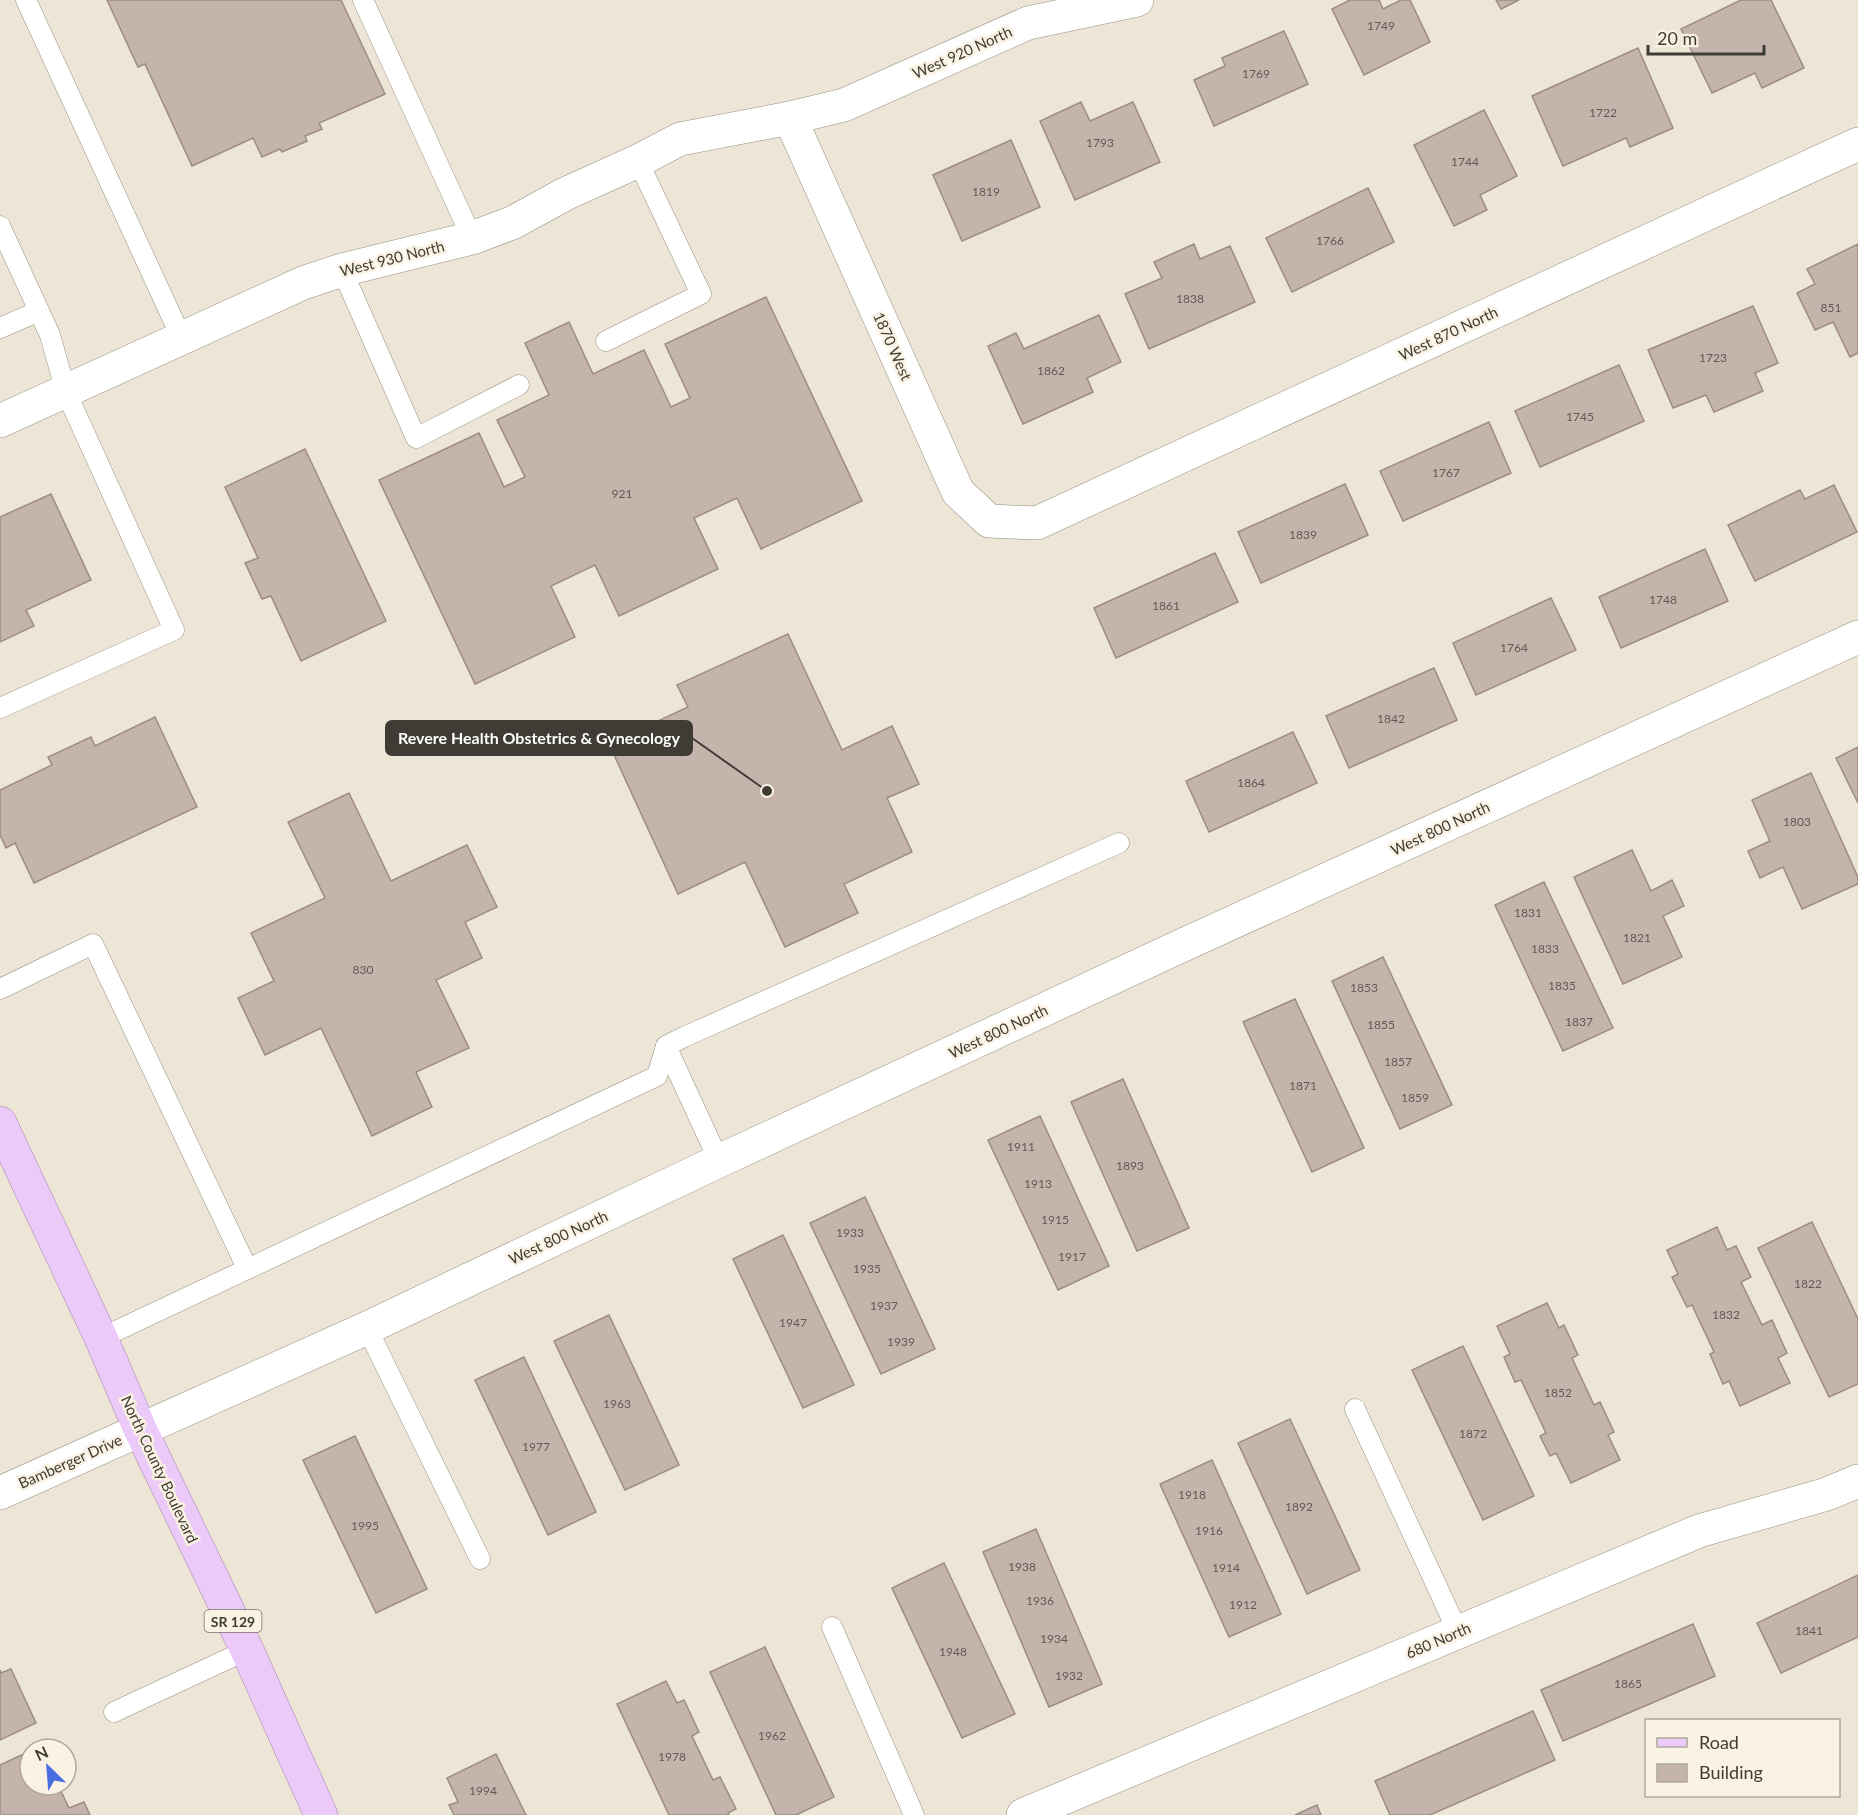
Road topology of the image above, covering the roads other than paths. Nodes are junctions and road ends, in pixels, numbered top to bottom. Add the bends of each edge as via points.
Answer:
1 (26, 0) edge
2 (363, 0) edge
3 (1137, 0) edge
4 (790, 118) junction
5 (1858, 144) edge
6 (638, 161) junction
7 (0, 226) edge
8 (472, 238) junction
9 (342, 270) junction
10 (39, 311) junction
11 (0, 328) edge
12 (182, 339) junction
13 (606, 341) dead end
14 (519, 385) dead end
15 (66, 392) junction
16 (0, 421) edge
17 (1037, 523) joint
18 (1858, 637) edge
19 (0, 708) edge
20 (1119, 843) dead end
21 (0, 988) edge
22 (666, 1046) junction
23 (0, 1123) edge
24 (719, 1161) junction
25 (247, 1268) junction
26 (367, 1328) junction
27 (100, 1338) junction
28 (1355, 1409) dead end
29 (140, 1429) junction
30 (1858, 1481) edge
31 (0, 1492) edge
32 (480, 1559) dead end
33 (832, 1627) dead end
34 (1458, 1632) junction
35 (247, 1650) junction
36 (114, 1712) dead end
37 (321, 1815) edge
38 (914, 1815) edge
39 (1023, 1815) edge

1 - 12 lane
2 - 8 lane
3 - 4 street, West 920 North via 1028,23 844,105
4 - 6 street, West 930 North via 680,138
4 - 17 street, 1870 West via 958,492 989,521
5 - 17 street, West 870 North
6 - 8 street, West 930 North via 512,223
6 - 13 lane via 701,294
7 - 10 lane
8 - 9 street, West 930 North
9 - 12 street, West 930 North via 303,283
9 - 14 lane via 416,438
10 - 11 lane
10 - 15 lane
12 - 15 street, West 930 North
15 - 16 street, West 930 North
15 - 19 lane via 174,630
18 - 24 street, West 800 North
20 - 22 lane
21 - 25 lane via 93,944
22 - 24 lane
22 - 25 lane via 657,1076
23 - 27 main road, North County Boulevard / SR 129
24 - 26 street, West 800 North
25 - 27 lane
26 - 29 street, West 800 North
26 - 32 lane
27 - 29 main road, North County Boulevard / SR 129
28 - 34 lane
29 - 31 street, Bamberger Drive
29 - 35 main road, North County Boulevard / SR 129
30 - 34 street, 680 North via 1827,1494 1699,1531
33 - 38 lane
34 - 39 street, 680 North
35 - 36 lane
35 - 37 main road, North County Boulevard / SR 129

